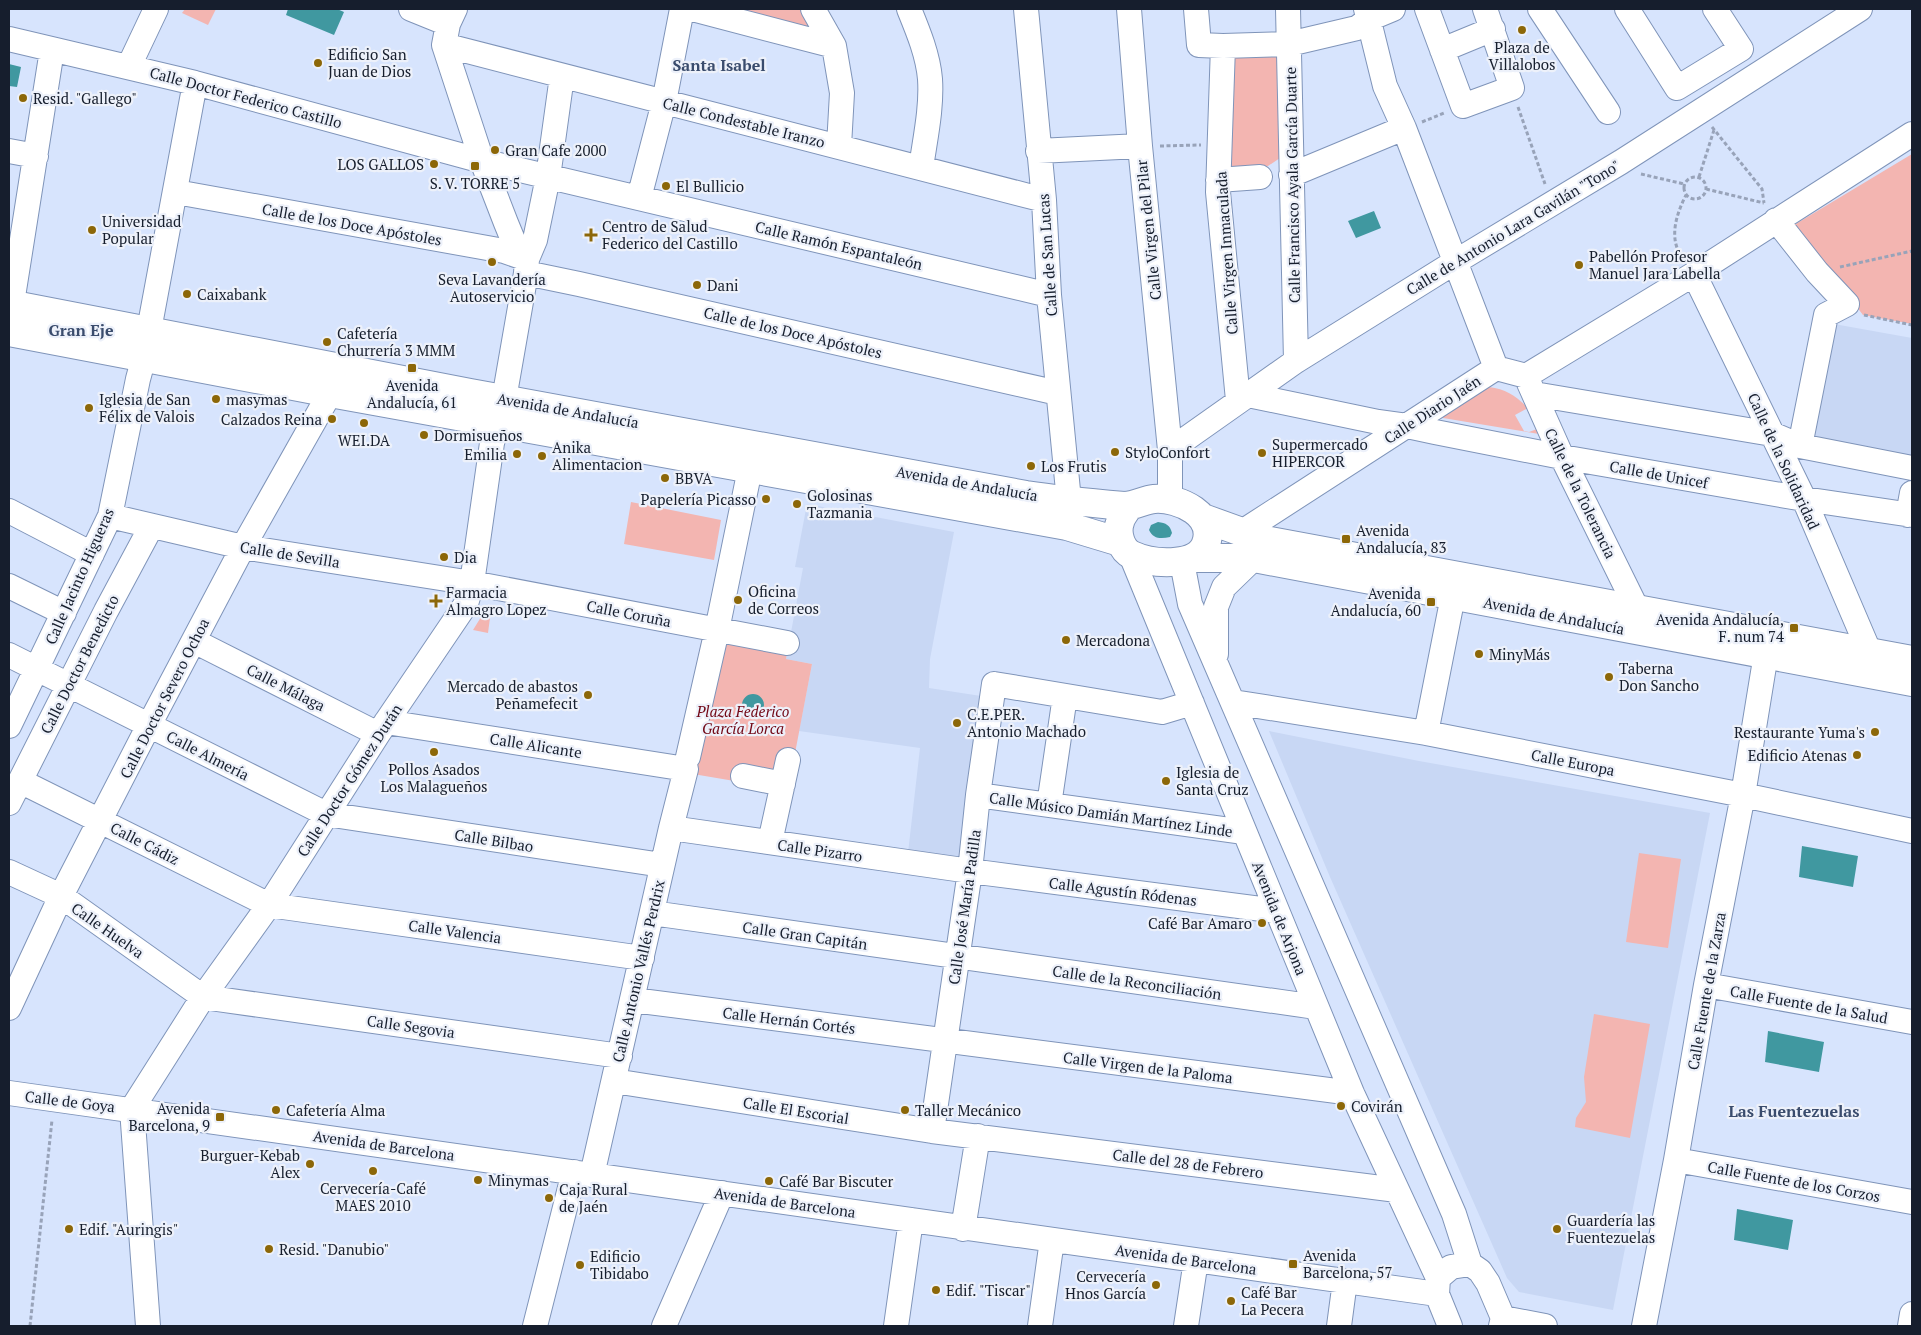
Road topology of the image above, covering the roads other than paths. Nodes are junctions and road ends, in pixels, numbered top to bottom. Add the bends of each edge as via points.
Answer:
1 (156, 9) edge
2 (411, 9) edge
3 (682, 9) edge
4 (692, 9) edge
5 (812, 9) edge
6 (909, 9) edge
7 (1026, 9) edge
8 (1129, 9) edge
9 (1196, 9) edge
10 (1288, 9) edge
11 (1393, 9) edge
12 (1427, 9) edge
13 (1540, 9) edge
14 (1715, 9) edge
15 (1860, 9) edge
16 (1631, 10) edge
17 (1368, 14) edge
18 (1489, 19) edge
19 (449, 26) edge
20 (9, 39) edge
21 (1289, 44) junction
22 (834, 46) junction
23 (1223, 46) junction
24 (52, 50) junction
25 (1442, 50) junction
26 (129, 66) junction
27 (562, 76) junction
28 (194, 83) junction
29 (664, 102) junction
30 (1608, 112) dead end
31 (1404, 128) junction
32 (1912, 134) edge
33 (839, 146) junction
34 (1140, 146) junction
35 (9, 151) edge
36 (1038, 151) junction
37 (36, 156) junction
38 (482, 161) junction
39 (921, 168) junction
40 (1292, 175) junction
41 (548, 177) junction
42 (1260, 177) dead end
43 (1218, 180) junction
44 (176, 192) junction
45 (638, 198) junction
46 (1044, 200) junction
47 (1770, 212) junction
48 (1455, 262) junction
49 (527, 266) junction
50 (1694, 274) junction
51 (1049, 295) junction
52 (10, 312) edge
53 (9, 332) edge
54 (146, 345) junction
55 (1296, 360) junction
56 (1496, 368) junction
57 (1530, 385) junction
58 (330, 392) junction
59 (1058, 393) junction
60 (1243, 398) junction
61 (501, 411) junction
62 (1408, 426) junction
63 (1772, 434) junction
64 (1800, 446) junction
65 (1170, 450) junction
66 (1562, 456) junction
67 (1912, 468) edge
68 (750, 469) junction
69 (1804, 499) junction
70 (1170, 500) junction
71 (1069, 501) junction
72 (1129, 506) junction
73 (1911, 508) edge
74 (9, 511) edge
75 (110, 516) junction
76 (1203, 518) junction
77 (151, 527) junction
78 (1242, 532) junction
79 (242, 547) junction
80 (1125, 549) junction
81 (92, 554) junction
82 (1254, 558) junction
83 (1188, 560) junction
84 (472, 583) junction
85 (9, 586) edge
86 (1453, 596) junction
87 (68, 604) junction
88 (1637, 609) junction
89 (106, 611) junction
90 (717, 630) junction
91 (194, 641) junction
92 (787, 643) dead end
93 (1869, 651) junction
94 (9, 654) edge
95 (1766, 654) junction
96 (1912, 660) edge
97 (1216, 661) junction
98 (36, 668) junction
99 (1912, 682) edge
100 (69, 685) junction
101 (1064, 696) junction
102 (1192, 702) junction
103 (1233, 702) junction
104 (149, 725) junction
105 (9, 726) edge
106 (382, 728) junction
107 (1426, 734) junction
108 (788, 760) dead end
109 (687, 763) junction
110 (742, 776) dead end
111 (20, 781) junction
112 (783, 784) junction
113 (978, 795) junction
114 (1744, 795) junction
115 (9, 803) edge
116 (1049, 805) junction
117 (326, 814) junction
118 (101, 821) junction
119 (671, 828) junction
120 (1912, 831) edge
121 (1244, 832) junction
122 (770, 842) junction
123 (662, 865) junction
124 (970, 871) junction
125 (9, 872) edge
126 (61, 896) junction
127 (269, 905) junction
128 (1277, 911) junction
129 (652, 913) junction
130 (957, 957) junction
131 (642, 958) junction
132 (1706, 985) junction
133 (203, 997) junction
134 (633, 1000) junction
135 (1316, 1007) junction
136 (9, 1008) edge
137 (1912, 1022) edge
138 (945, 1041) junction
139 (620, 1056) junction
140 (614, 1082) junction
141 (1352, 1092) junction
142 (9, 1093) edge
143 (132, 1109) junction
144 (932, 1131) junction
145 (978, 1136) junction
146 (1676, 1160) junction
147 (583, 1173) junction
148 (1397, 1190) junction
149 (722, 1193) junction
150 (1912, 1202) edge
151 (911, 1220) junction
152 (963, 1228) junction
153 (1052, 1240) junction
154 (1196, 1260) junction
155 (1470, 1264) junction
156 (1345, 1281) junction
157 (1437, 1286) junction
158 (1912, 1314) edge
159 (1502, 1322) edge
160 (148, 1326) edge
161 (535, 1326) edge
162 (664, 1326) edge
163 (896, 1326) edge
164 (1040, 1326) edge
165 (1186, 1326) edge
166 (1339, 1326) edge
167 (1450, 1326) edge
168 (1545, 1326) edge
169 (1644, 1326) edge
170 (1910, 1326) edge

1 - 26 street
2 - 19 street, Calle Condestable Iranzo
3 - 29 street
4 - 22 street
5 - 22 street
6 - 39 street via 930,79
7 - 36 street, Calle de San Lucas
8 - 34 street, Calle Virgen del Pilar
9 - 23 street via 1199,45
10 - 21 street, Calle Francisco Ayala García Duarte
11 - 17 street
12 - 25 street
13 - 30 street
14 - 16 street via 1741,49 1677,88
15 - 48 street, Calle de Antonio Lara Gavilán "Tono" via 1707,121 1621,162
17 - 21 street via 1357,28
17 - 31 street via 1385,86
18 - 25 street
18 - 25 street via 1512,88 1463,106
19 - 27 street, Calle Condestable Iranzo
19 - 38 street
20 - 24 street, Calle Doctor Federico Castillo
21 - 23 street
21 - 40 street, Calle Francisco Ayala García Duarte
22 - 33 street via 842,93
23 - 43 street, Calle Virgen Inmaculada
24 - 26 street, Calle Doctor Federico Castillo
24 - 37 street
26 - 28 street, Calle Doctor Federico Castillo
27 - 29 street, Calle Condestable Iranzo
27 - 41 street, Calle Doctor Gómez Durán
28 - 38 street, Calle Doctor Federico Castillo
28 - 44 street, Calle Jacinto Higueras
29 - 33 street, Calle Condestable Iranzo
29 - 45 street
31 - 40 street
31 - 48 street
32 - 47 street
33 - 39 street, Calle Condestable Iranzo
34 - 36 street
34 - 65 street, Calle Virgen del Pilar
35 - 37 street
36 - 46 street, Calle de San Lucas
37 - 52 street
38 - 41 street, Calle Ramón Espantaleón
38 - 49 street via 513,240
39 - 46 street, Calle Condestable Iranzo
40 - 55 street, Calle Francisco Ayala García Duarte
41 - 45 street, Calle Ramón Espantaleón
41 - 49 street, Calle Doctor Gómez Durán
42 - 43 street
43 - 60 street, Calle Virgen Inmaculada
44 - 49 street, Calle de los Doce Apóstoles via 504,251
44 - 54 street, Calle Jacinto Higueras
45 - 51 street, Calle Ramón Espantaleón
46 - 51 street, Calle de San Lucas
47 - 50 street
47 - 64 street via 1847,304 1826,315
48 - 55 street, Calle de Antonio Lara Gavilán "Tono"
48 - 56 street
49 - 59 street, Calle de los Doce Apóstoles via 579,284
49 - 61 street, Calle Doctor Gómez Durán
50 - 57 street
50 - 63 street, Calle de la Solidaridad
51 - 59 street, Calle de San Lucas
52 - 54 main road, Avenida de Andalucía
53 - 54 main road, Avenida de Andalucía
54 - 58 main road, Avenida de Andalucía
54 - 61 main road, Avenida de Andalucía
54 - 75 street, Calle Jacinto Higueras
55 - 60 street, Calle de Antonio Lara Gavilán "Tono"
56 - 57 street
56 - 62 street, Calle Diario Jaén
57 - 63 street
57 - 66 street, Calle de la Tolerancia
58 - 61 main road, Avenida de Andalucía
58 - 79 street, Calle Doctor Severo Ochoa
59 - 71 street, Calle de San Lucas
60 - 62 street, Calle de Unicef
60 - 65 street, Calle de Antonio Lara Gavilán "Tono"
61 - 68 main road, Avenida de Andalucía
61 - 71 main road, Avenida de Andalucía
61 - 84 street, Calle Doctor Gómez Durán via 492,443
62 - 66 street, Calle de Unicef
62 - 78 street, Calle Diario Jaén
63 - 64 street
63 - 69 street, Calle de la Solidaridad
64 - 67 street
65 - 70 street, Calle Virgen del Pilar
66 - 69 street, Calle de Unicef
66 - 88 street, Calle de la Tolerancia
68 - 80 main road, Avenida de Andalucía via 1067,526
68 - 90 street, Calle Antonio Vallés Perdrix
69 - 73 street, Calle de Unicef
69 - 93 street, Calle de la Solidaridad
70 - 72 main road via 1153,499
70 - 76 main road via 1189,506
71 - 72 main road, Avenida de Andalucía
72 - 80 main road via 1119,523
74 - 81 street
75 - 77 street, Calle de Sevilla
75 - 81 street, Calle Jacinto Higueras
76 - 78 main road, Avenida de Andalucía
76 - 83 main road via 1207,533 1205,546
77 - 79 street, Calle de Sevilla
77 - 89 street, Calle Doctor Benedicto
78 - 88 main road, Avenida de Andalucía via 1264,540
79 - 84 street, Calle de Sevilla
79 - 91 street, Calle Doctor Severo Ochoa
80 - 83 main road via 1163,562
80 - 102 street, Avenida de Arjona
81 - 87 street, Calle Jacinto Higueras
82 - 83 main road, Avenida de Andalucía
82 - 86 main road, Avenida de Andalucía
82 - 97 street via 1224,587 1218,601
83 - 97 street via 1190,604
84 - 90 street, Calle Coruña
84 - 106 street, Calle Doctor Gómez Durán via 466,604
85 - 87 street
86 - 95 main road, Avenida de Andalucía
86 - 107 street
87 - 89 street
87 - 98 street, Calle Jacinto Higueras
88 - 93 main road, Avenida de Andalucía
89 - 100 street, Calle Doctor Benedicto
90 - 92 street, Calle Coruña
90 - 109 street, Calle Antonio Vallés Perdrix
91 - 104 street, Calle Doctor Severo Ochoa
91 - 106 street, Calle Málaga
93 - 96 main road, Avenida de Andalucía
94 - 98 street, Calle Almería
95 - 99 main road, Avenida de Andalucía
95 - 114 street, Calle Fuente de la Zarza
97 - 103 street
98 - 100 street, Calle Almería
98 - 105 street, Calle Jacinto Higueras
100 - 104 street, Calle Almería
100 - 111 street, Calle Doctor Benedicto
101 - 102 street via 1162,712
101 - 113 street, Calle José María Padilla via 994,684
101 - 116 street
102 - 121 street, Avenida de Arjona
103 - 107 street, Calle Europa
103 - 155 street via 1454,1214
104 - 117 street, Calle Almería
104 - 118 street, Calle Doctor Severo Ochoa
106 - 109 street, Calle Alicante
106 - 117 street, Calle Doctor Gómez Durán
107 - 114 street, Calle Europa
108 - 112 street
109 - 119 street, Calle Antonio Vallés Perdrix
110 - 112 street
111 - 115 street, Calle Doctor Benedicto
111 - 118 street, Calle Cádiz
112 - 122 street
113 - 116 street, Calle Músico Damián Martínez Linde
113 - 124 street, Calle José María Padilla
114 - 120 street, Calle Europa
114 - 132 street, Calle Fuente de la Zarza
116 - 121 street, Calle Músico Damián Martínez Linde
117 - 123 street, Calle Bilbao
117 - 127 street, Calle Doctor Gómez Durán
118 - 126 street, Calle Doctor Severo Ochoa
118 - 127 street, Calle Cádiz
119 - 122 street, Calle Pizarro
119 - 123 street, Calle Antonio Vallés Perdrix
121 - 128 street, Avenida de Arjona
122 - 124 street, Calle Pizarro
123 - 129 street, Calle Antonio Vallés Perdrix
124 - 128 street, Calle Agustín Ródenas
124 - 130 street, Calle José María Padilla
125 - 126 street, Calle Huelva
126 - 133 street, Calle Huelva
126 - 136 street, Calle Doctor Severo Ochoa
127 - 131 street, Calle Valencia
127 - 133 street, Calle Doctor Gómez Durán
128 - 135 street, Avenida de Arjona
129 - 130 street, Calle Gran Capitán
129 - 131 street, Calle Antonio Vallés Perdrix
130 - 135 street, Calle de la Reconciliación
130 - 138 street, Calle José María Padilla
131 - 134 street, Calle Antonio Vallés Perdrix
132 - 137 street, Calle Fuente de la Salud
132 - 146 street, Calle Fuente de la Zarza
133 - 139 street, Calle Segovia
133 - 143 street, Calle Doctor Gómez Durán
134 - 138 street, Calle Hernán Cortés
134 - 139 street, Calle Antonio Vallés Perdrix
135 - 141 street, Avenida de Arjona
138 - 141 street, Calle Virgen de la Paloma
138 - 144 street, Calle José María Padilla
139 - 140 street, Calle Antonio Vallés Perdrix
140 - 144 street, Calle El Escorial
140 - 147 street, Calle Antonio Vallés Perdrix
141 - 148 street, Avenida de Arjona
142 - 143 street, Calle de Goya
143 - 147 street, Avenida de Barcelona
143 - 160 street
144 - 145 street, Calle El Escorial
145 - 148 street, Calle del 28 de Febrero
145 - 152 street
146 - 150 street, Calle Fuente de los Corzos
146 - 169 street, Calle Fuente de la Zarza
147 - 149 street, Avenida de Barcelona
147 - 161 street, Calle Antonio Vallés Perdrix
148 - 157 street, Avenida de Arjona
149 - 151 street, Avenida de Barcelona
149 - 162 street
151 - 152 street, Avenida de Barcelona
151 - 163 street
152 - 153 street, Avenida de Barcelona
153 - 154 street, Avenida de Barcelona
153 - 164 street
154 - 156 street, Avenida de Barcelona
154 - 165 street
155 - 157 street via 1451,1267
155 - 159 street via 1488,1283
156 - 157 street, Avenida de Barcelona
156 - 166 street
157 - 167 street, Avenida de Arjona
158 - 170 street
159 - 168 street

